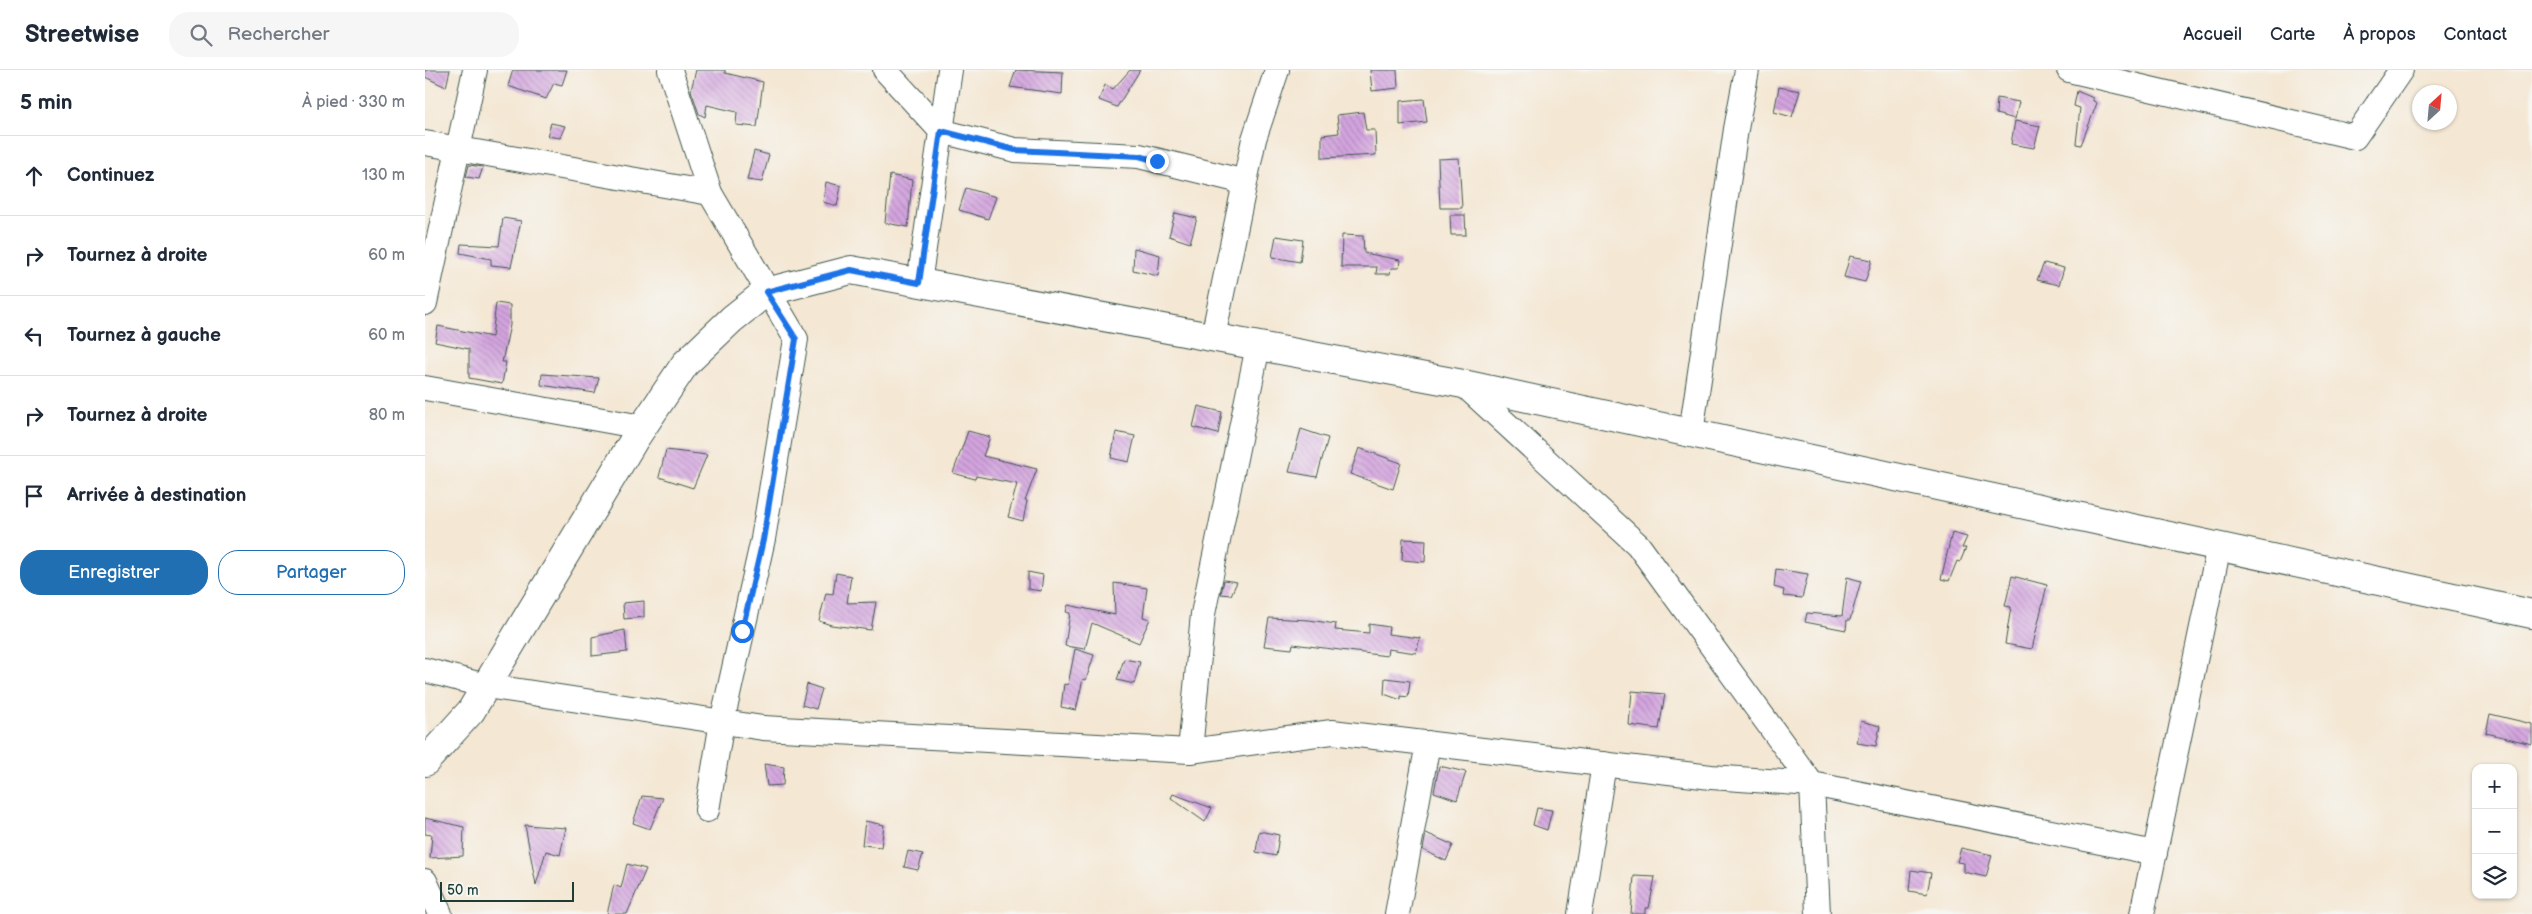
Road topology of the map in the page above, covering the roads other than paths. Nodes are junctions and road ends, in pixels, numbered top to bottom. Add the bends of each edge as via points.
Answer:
1 (475, 70) edge
2 (670, 70) edge
3 (885, 70) edge
4 (950, 70) edge
5 (1277, 70) edge
6 (1747, 70) edge
7 (2069, 70) edge
8 (2401, 70) edge
9 (941, 131) junction
10 (425, 143) edge
11 (458, 148) junction
12 (1245, 182) junction
13 (710, 194) junction
14 (919, 283) junction
15 (766, 292) junction
16 (425, 303) edge
17 (1213, 337) junction
18 (1258, 346) junction
19 (1463, 384) junction
20 (425, 388) edge
21 (642, 427) junction
22 (1691, 433) junction
23 (2219, 546) junction
24 (2532, 614) edge
25 (425, 670) edge
26 (486, 686) junction
27 (722, 722) junction
28 (1428, 744) junction
29 (1190, 752) junction
30 (425, 762) edge
31 (1605, 764) junction
32 (1812, 784) junction
33 (707, 810) dead end
34 (2155, 853) junction
35 (425, 881) edge
36 (440, 914) edge
37 (1397, 914) edge
38 (1579, 914) edge
39 (1819, 914) edge
40 (2142, 914) edge

1 - 11 street
2 - 13 street
3 - 9 street
4 - 9 street
5 - 12 street via 1253,139
6 - 22 street
7 - 8 street via 2355,137
9 - 12 street via 1015,150 1139,156
9 - 14 street
10 - 11 street
11 - 13 street
11 - 16 street
12 - 17 street
13 - 15 street
14 - 15 main road via 851,270
14 - 17 main road
15 - 21 main road via 732,318 685,364
15 - 27 street via 796,339 763,540
17 - 18 main road
18 - 19 main road
18 - 29 street via 1203,614
19 - 22 main road
19 - 32 street via 1638,545
20 - 21 street
21 - 26 main road
22 - 23 main road
23 - 24 main road
23 - 34 street
25 - 26 street
26 - 27 street
26 - 30 main road via 471,711
27 - 29 street via 763,728
27 - 33 street
28 - 29 street via 1332,732
28 - 31 street
28 - 37 street
31 - 32 street via 1711,777
31 - 38 street
32 - 34 street
32 - 39 street
34 - 40 street
35 - 36 street

